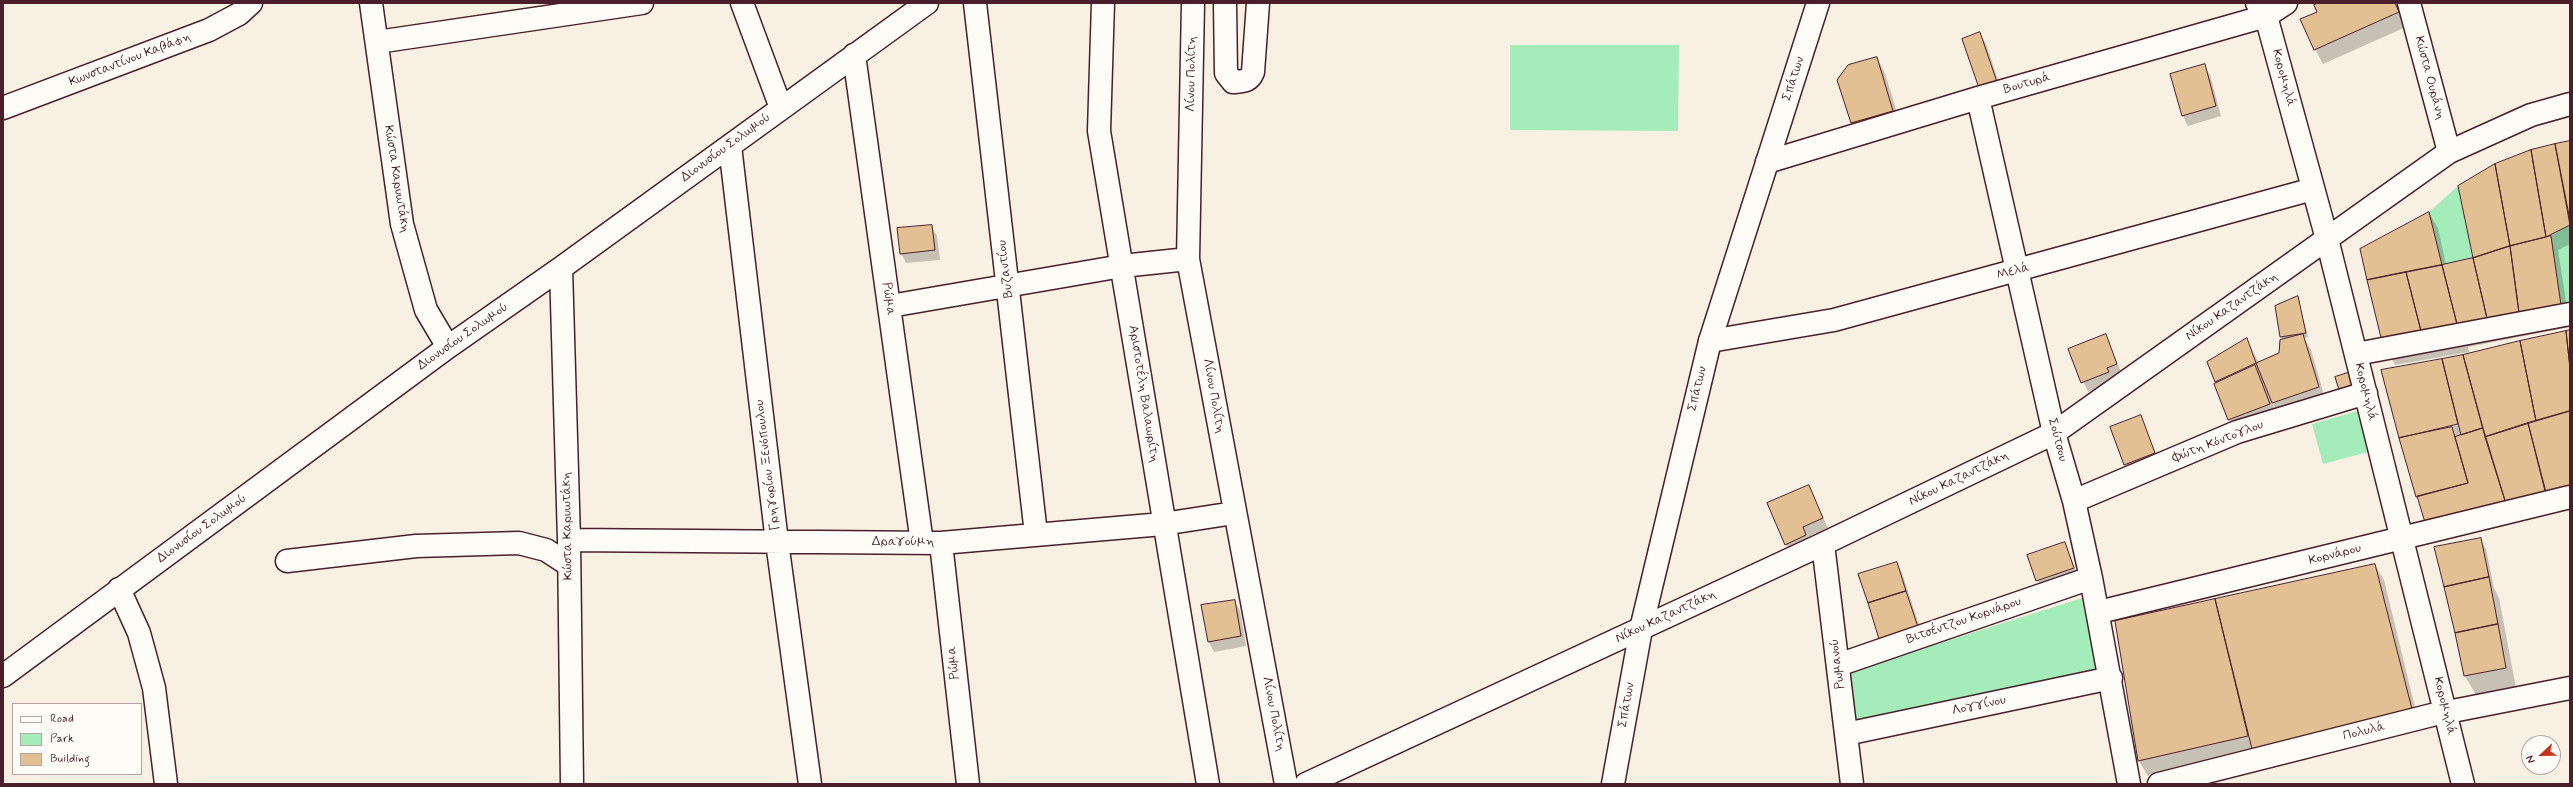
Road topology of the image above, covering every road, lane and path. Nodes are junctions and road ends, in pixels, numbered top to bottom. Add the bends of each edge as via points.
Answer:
1 (251, 3) edge
2 (371, 3) edge
3 (642, 3) edge
4 (742, 3) edge
5 (927, 3) edge
6 (975, 3) edge
7 (1103, 3) edge
8 (1193, 3) edge
9 (1225, 3) edge
10 (1258, 3) edge
11 (1818, 3) edge
12 (2286, 3) edge
13 (2409, 3) edge
14 (2261, 9) edge
15 (376, 42) junction
16 (854, 55) junction
17 (1978, 98) junction
18 (2570, 104) edge
19 (3, 108) edge
20 (782, 108) junction
21 (730, 146) junction
22 (2448, 152) junction
23 (1767, 162) junction
24 (2313, 189) junction
25 (2327, 239) junction
26 (1188, 259) junction
27 (1122, 266) junction
28 (561, 268) junction
29 (2017, 271) junction
30 (1008, 286) junction
31 (890, 306) junction
32 (2570, 314) edge
33 (1710, 341) junction
34 (448, 347) junction
35 (2356, 354) junction
36 (2366, 393) junction
37 (2054, 433) junction
38 (2570, 497) edge
39 (2074, 501) junction
40 (1234, 513) junction
41 (1163, 524) junction
42 (1036, 534) junction
43 (2402, 538) junction
44 (569, 540) junction
45 (777, 542) junction
46 (931, 543) junction
47 (1823, 544) junction
48 (287, 561) dead end
49 (569, 565) junction
50 (2091, 578) junction
51 (119, 589) junction
52 (2099, 612) junction
53 (1641, 629) junction
54 (1838, 665) junction
55 (3, 676) edge
56 (2111, 678) junction
57 (2570, 688) edge
58 (2445, 712) junction
59 (1846, 734) junction
60 (166, 784) edge
61 (572, 784) edge
62 (810, 784) edge
63 (968, 784) edge
64 (1208, 784) edge
65 (1286, 784) edge
66 (1306, 784) edge
67 (1613, 784) edge
68 (1852, 784) edge
69 (2129, 784) edge
70 (2159, 784) edge
71 (2463, 784) edge

1 - 19 street, Κωνσταντίνου Καβάφη via 240,14 209,30
2 - 15 street, Κώστα Καρυωτάκη
3 - 15 street
4 - 20 street
5 - 16 street, Διονυσίου Σολωμού
6 - 30 street, Βυζαντίου
7 - 27 street, Αριστοτέλη Βαλαωρίτη via 1099,131
8 - 26 street, Λίνου Πολίτη
9 - 10 street via 1226,73 1228,79 1233,82 1246,81 1251,78 1253,72
11 - 23 street, Σπάτων
12 - 14 street, Βουτυρά
13 - 22 street, Κώστα Ουράνη
14 - 17 street, Βουτυρά
14 - 24 street, Κορομηλά
15 - 34 street, Κώστα Καρυωτάκη via 406,244 426,310
16 - 20 street, Διονυσίου Σολωμού
16 - 31 street, Ρώμα
17 - 23 street, Βουτυρά
17 - 29 street, Σούτσου
18 - 22 street, Νίκου Καζαντζάκη via 2532,115
20 - 21 street, Διονυσίου Σολωμού
21 - 28 street, Διονυσίου Σολωμού
21 - 45 street, Γρηγορίου Ξενόπουλου
22 - 25 street, Νίκου Καζαντζάκη
23 - 33 street, Σπάτων
24 - 25 street, Κορομηλά
24 - 29 street, Μελά
25 - 35 street, Κορομηλά
25 - 37 street, Νίκου Καζαντζάκη
26 - 27 street
26 - 40 street, Λίνου Πολίτη
27 - 30 street
27 - 41 street, Αριστοτέλη Βαλαωρίτη
28 - 34 street, Διονυσίου Σολωμού
28 - 44 street, Κώστα Καρυωτάκη
29 - 33 street, Μελά via 1834,320
29 - 37 street, Σούτσου
30 - 31 street
30 - 42 street, Βυζαντίου
31 - 46 street, Ρώμα
32 - 35 street
33 - 53 street, Σπάτων
34 - 51 street, Διονυσίου Σολωμού
35 - 36 street, Κορομηλά
36 - 39 street, Φώτη Κόντογλου via 2237,432
36 - 43 street, Κορομηλά
37 - 39 street, Σούτσου
37 - 47 street, Νίκου Καζαντζάκη
38 - 43 street, Κορνάρου
39 - 50 street, Σούτσου
40 - 41 street, Δραγούμη
40 - 65 street, Λίνου Πολίτη
41 - 42 street, Δραγούμη
41 - 64 street, Αριστοτέλη Βαλαωρίτη
42 - 46 street, Δραγούμη
43 - 52 street, Κορνάρου
43 - 58 street, Κορομηλά
44 - 45 street, Δραγούμη
44 - 49 street, Κώστα Καρυωτάκη
45 - 46 street, Δραγούμη
45 - 62 street, Γρηγορίου Ξενόπουλου
46 - 63 street, Ρώμα
47 - 53 street, Νίκου Καζαντζάκη
47 - 54 street, Ρωμανού
48 - 49 street via 416,546 519,543 546,550
49 - 61 street, Κώστα Καρυωτάκη
50 - 52 street, Σούτσου
50 - 54 street, Βιτσέντζου Κορνάρου
51 - 55 street, Διονυσίου Σολωμού
51 - 60 street via 139,633 154,688
52 - 56 street, Σούτσου
53 - 66 street, Νίκου Καζαντζάκη
53 - 67 street, Σπάτων
54 - 59 street, Ρωμανού
56 - 59 street, Λογγίνου
56 - 69 street, Σούτσου
57 - 58 street, Πολυλά
58 - 70 street, Πολυλά
58 - 71 street, Κορομηλά
59 - 68 street, Ρωμανού

